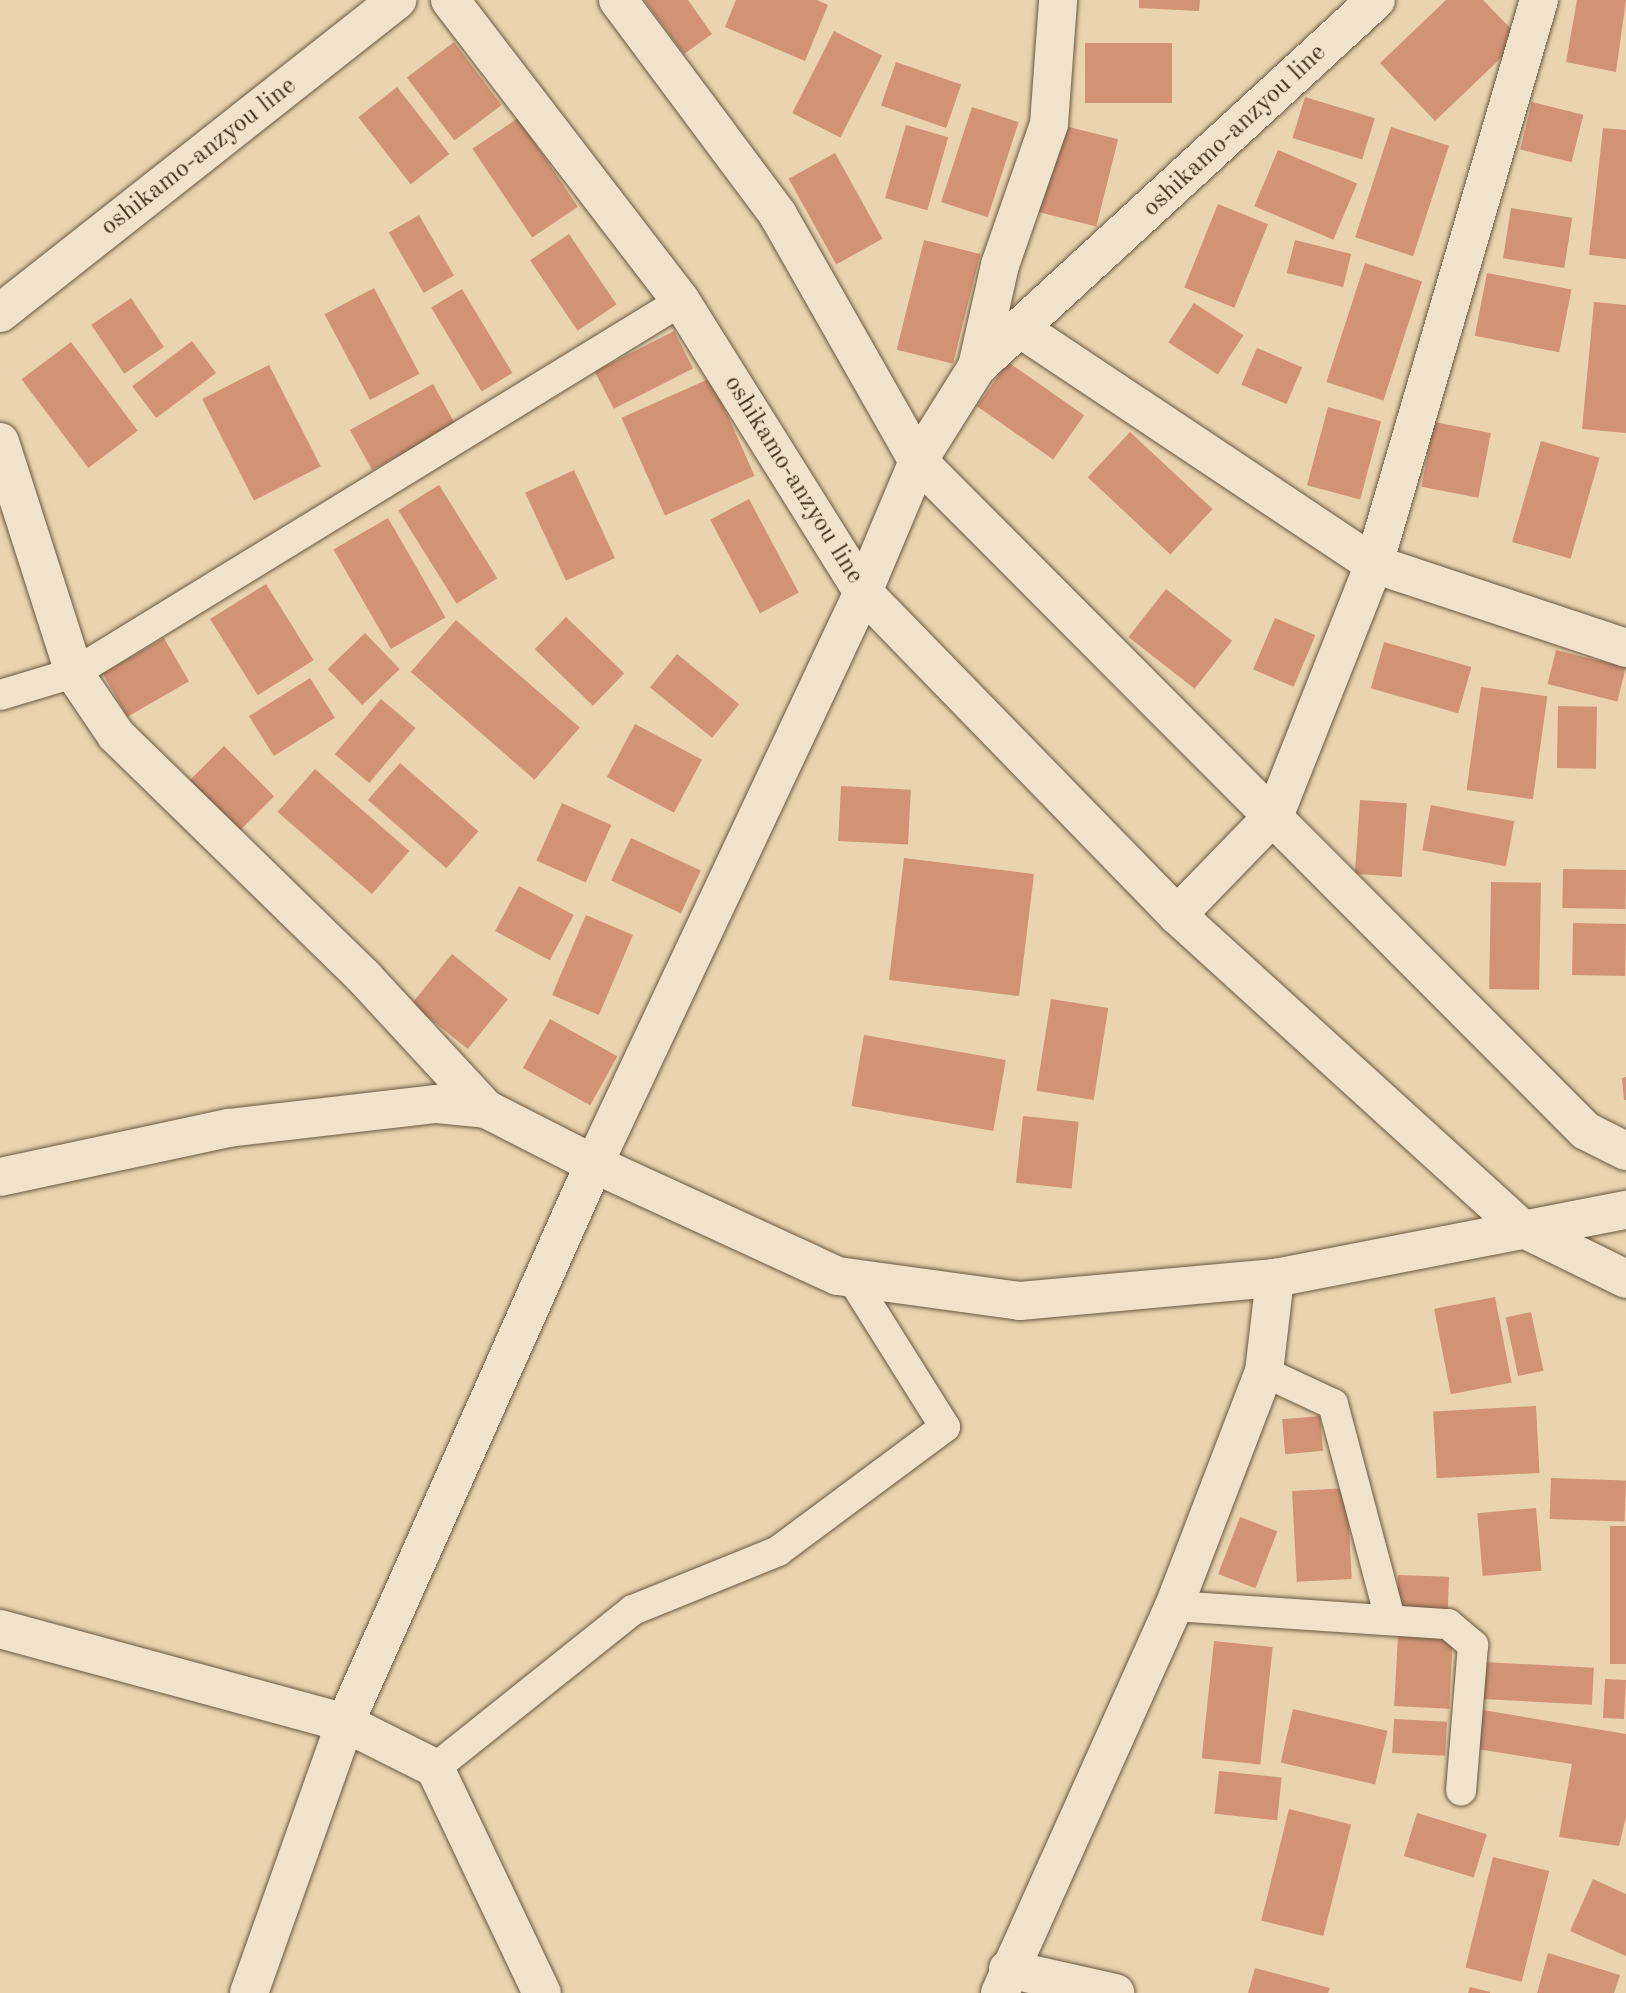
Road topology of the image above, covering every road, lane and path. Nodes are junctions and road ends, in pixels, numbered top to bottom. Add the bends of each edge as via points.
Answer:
1 (397, 0) edge
2 (450, 0) edge
3 (618, 0) edge
4 (1058, 0) edge
5 (1376, 0) edge
6 (1539, 0) edge
7 (681, 301) junction
8 (0, 313) edge
9 (1021, 329) junction
10 (977, 367) junction
11 (0, 442) edge
12 (914, 470) junction
13 (1374, 564) junction
14 (870, 578) junction
15 (1626, 648) edge
16 (74, 673) junction
17 (0, 695) edge
18 (1275, 814) junction
19 (1177, 915) junction
20 (486, 1109) junction
21 (1626, 1151) edge
22 (594, 1164) junction
23 (0, 1177) edge
24 (1626, 1210) edge
25 (1520, 1227) junction
26 (851, 1277) junction
27 (1275, 1278) junction
28 (1626, 1279) edge
29 (1264, 1372) junction
30 (1174, 1606) junction
31 (1390, 1618) junction
32 (0, 1629) edge
33 (345, 1723) junction
34 (435, 1768) junction
35 (1461, 1791) dead end
36 (1004, 1981) edge
37 (249, 1993) edge
38 (542, 1993) edge
39 (1115, 1993) edge

1 - 8 street, oshikamo-anzyou line
2 - 7 street, oshikamo-anzyou line
3 - 12 street via 778,215
4 - 10 street via 1049,124 1000,265
5 - 9 street, oshikamo-anzyou line
6 - 13 street
7 - 14 street, oshikamo-anzyou line
7 - 16 lane
9 - 10 street, oshikamo-anzyou line
9 - 13 street
10 - 12 street, oshikamo-anzyou line
11 - 16 street
12 - 14 street, oshikamo-anzyou line
12 - 18 street
13 - 15 street
13 - 18 street
14 - 19 street
14 - 22 street
16 - 17 lane
16 - 20 street via 116,735 364,977
18 - 19 street
18 - 21 street via 1586,1131
19 - 25 street
20 - 22 street
20 - 23 street via 437,1104 228,1128
22 - 26 street via 687,1212
22 - 33 street
24 - 25 street via 1567,1225
25 - 27 street
25 - 28 street
26 - 27 street via 1020,1301
26 - 34 lane via 945,1427 778,1551 634,1610
27 - 29 street
29 - 30 street
29 - 31 lane via 1333,1404
30 - 31 lane
30 - 36 street
31 - 35 lane via 1448,1623 1473,1645
32 - 33 street
33 - 34 street
33 - 37 street
34 - 38 street
36 - 39 street

